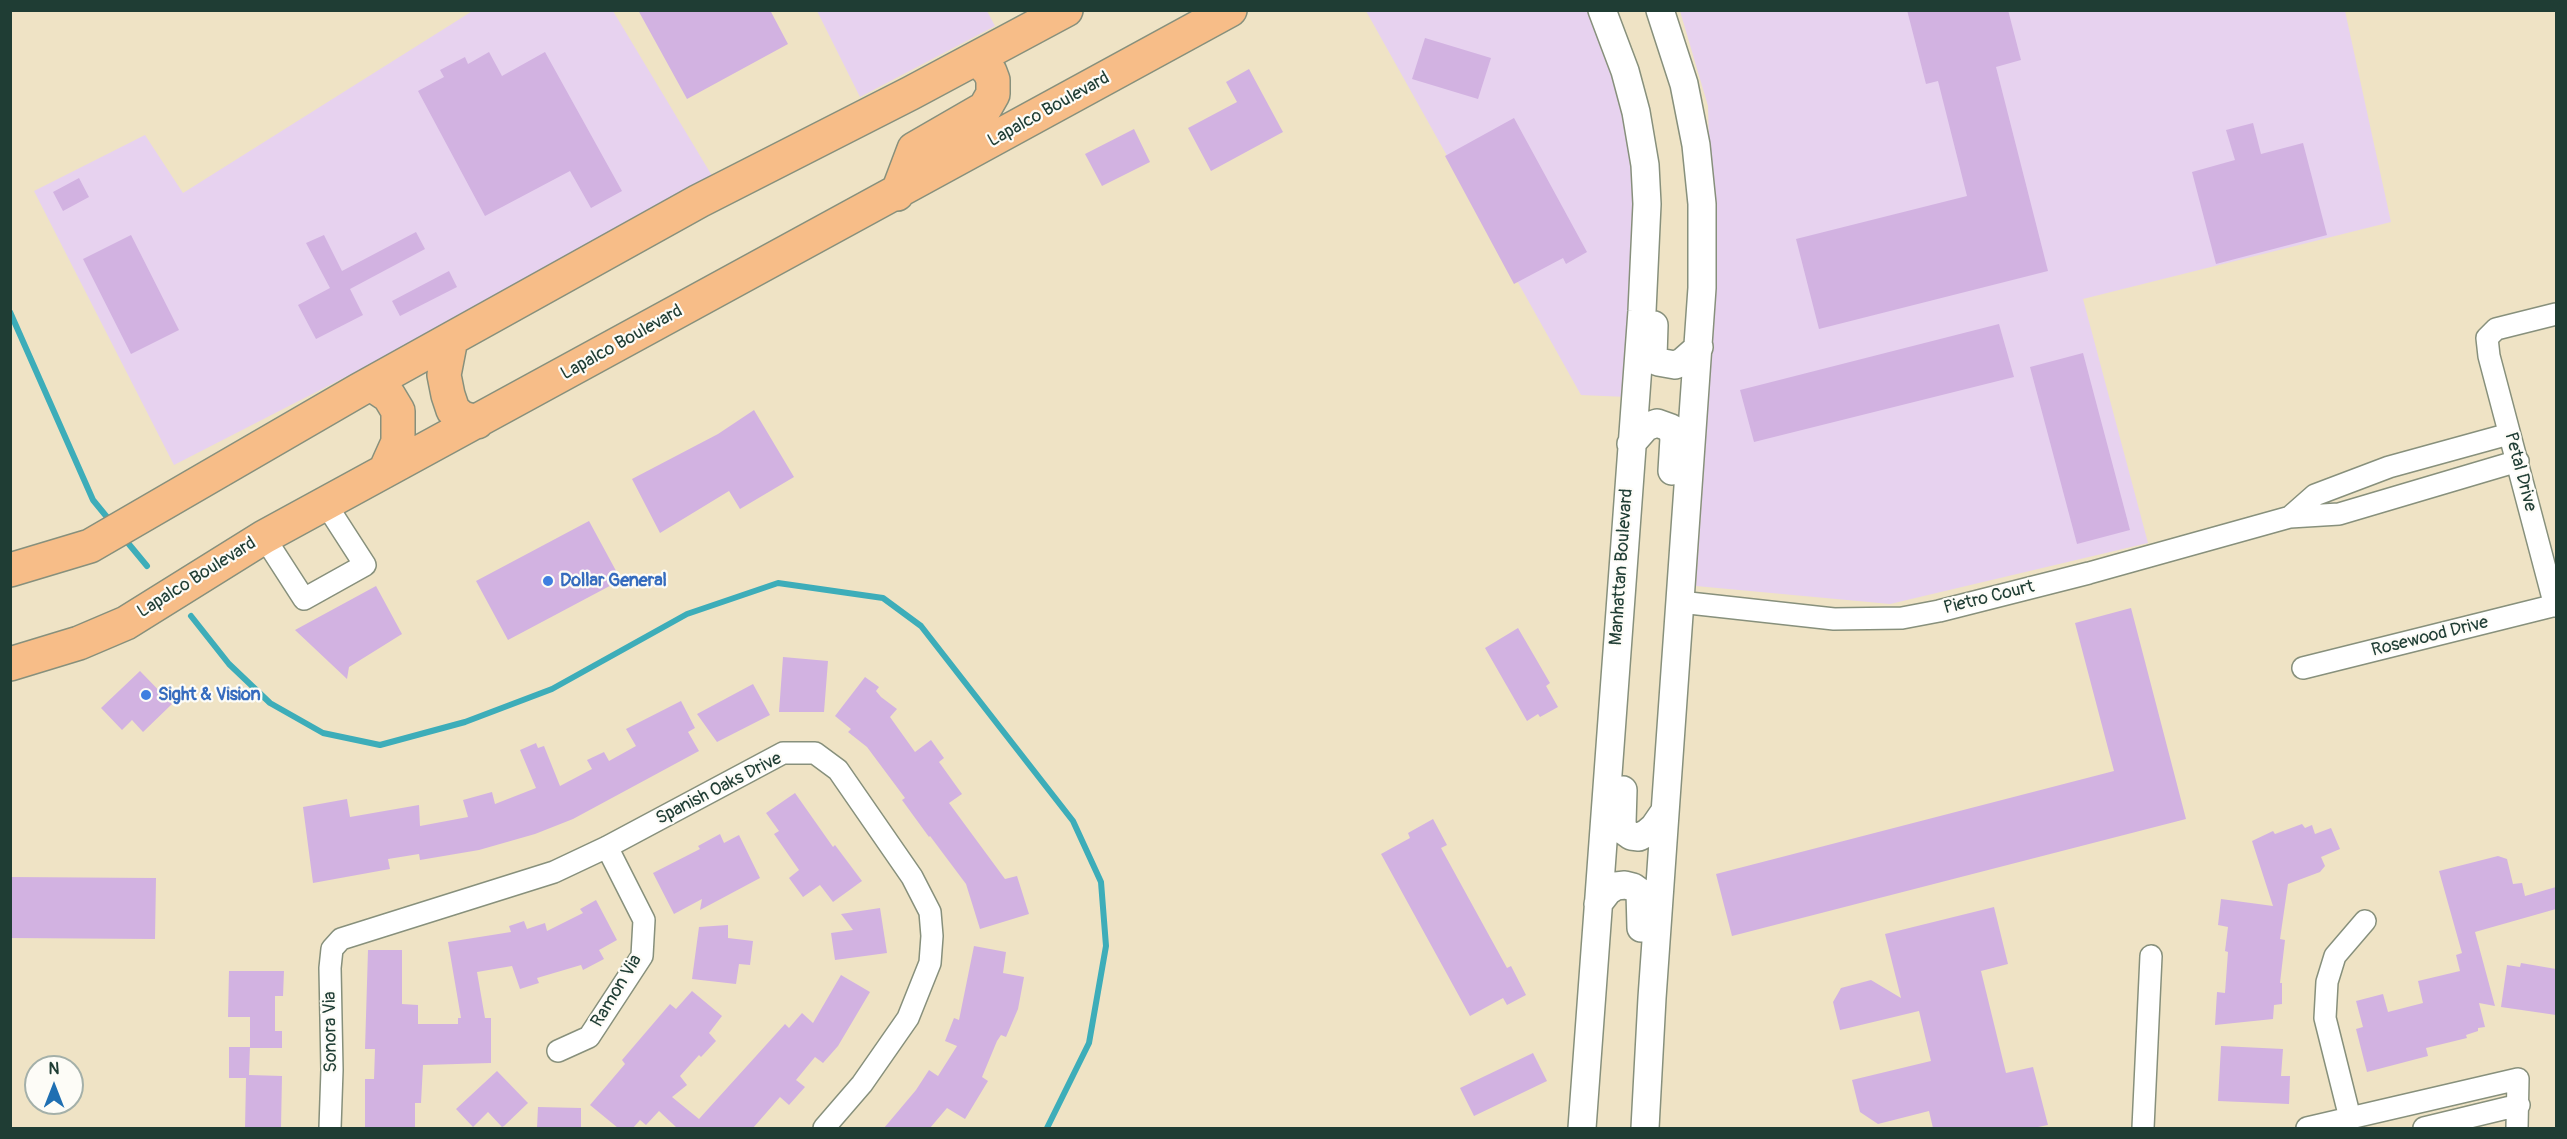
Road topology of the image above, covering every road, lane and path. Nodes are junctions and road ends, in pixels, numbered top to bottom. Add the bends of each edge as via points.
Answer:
1 (1066, 10) edge
2 (1230, 10) edge
3 (1602, 10) edge
4 (1644, 10) edge
5 (1660, 10) edge
6 (1675, 54) junction
7 (977, 58) junction
8 (897, 194) junction
9 (1647, 204) junction
10 (2556, 314) edge
11 (451, 339) junction
12 (1699, 347) junction
13 (372, 384) junction
14 (477, 422) junction
15 (2509, 434) junction
16 (1631, 444) junction
17 (2518, 461) junction
18 (385, 471) junction
19 (325, 503) junction
20 (2290, 517) junction
21 (264, 537) junction
22 (1682, 561) junction
23 (10, 570) edge
24 (1680, 602) junction
25 (2555, 606) edge
26 (10, 664) edge
27 (2303, 668) dead end
28 (1613, 681) junction
29 (1665, 811) junction
30 (607, 847) junction
31 (1598, 904) junction
32 (2365, 921) dead end
33 (341, 939) joint
34 (2151, 956) dead end
35 (1652, 998) junction
36 (558, 1051) dead end
37 (1586, 1070) junction
38 (2518, 1105) junction
39 (2350, 1118) junction
40 (330, 1128) edge
41 (824, 1128) edge
42 (1582, 1128) edge
43 (1596, 1128) edge
44 (1645, 1128) edge
45 (2143, 1128) edge
46 (2307, 1128) edge
47 (2424, 1128) edge
48 (2517, 1128) edge

1 - 7 main road
2 - 8 main road, Lapalco Boulevard
3 - 9 street, Manhattan Boulevard via 1636,112
4 - 6 street
5 - 6 street
6 - 12 street via 1689,107 1702,204
7 - 8 main road via 993,80 993,94 985,108 914,149
7 - 11 main road via 699,201
8 - 14 main road, Lapalco Boulevard
9 - 12 street via 1660,229 1653,357 1666,365 1675,365
9 - 16 street, Manhattan Boulevard
10 - 15 street, Petal Drive via 2496,329 2487,338
11 - 13 main road
11 - 14 main road via 444,375 448,395 453,410 462,418
12 - 22 street
13 - 18 main road via 389,396 398,411 398,442
13 - 23 main road via 90,546
14 - 18 main road, Lapalco Boulevard
15 - 17 street, Petal Drive
15 - 20 street, Pietro Court via 2389,467 2315,495
16 - 22 street via 1646,427 1657,423 1671,428 1674,438 1669,541
16 - 28 street, Manhattan Boulevard
17 - 20 street, Pietro Court via 2339,514
17 - 25 street, Petal Drive
18 - 19 main road, Lapalco Boulevard
19 - 21 main road, Lapalco Boulevard
19 - 21 street via 365,565 303,599
20 - 24 street, Pietro Court via 2089,573 1902,618 1834,619
21 - 26 main road, Lapalco Boulevard via 126,622 79,643
22 - 24 street
24 - 29 street
25 - 27 street, Rosewood Drive
28 - 29 street via 1628,716 1624,831 1639,837
28 - 31 street, Manhattan Boulevard
29 - 35 street
30 - 33 street, Spanish Oaks Drive via 554,872
30 - 36 street, Ramon Via via 644,920 642,956 589,1037
30 - 41 street, Spanish Oaks Drive via 783,753 815,753 838,770 912,877 930,912 932,936 930,963 908,1018 862,1084
31 - 35 street via 1616,886 1625,885 1640,892 1640,976
31 - 37 street, Manhattan Boulevard
32 - 39 street via 2335,956 2327,982 2325,1018
33 - 40 street, Sonora Via via 332,949 330,968
34 - 45 street
35 - 44 street
37 - 42 street, Manhattan Boulevard
37 - 43 street
38 - 39 street via 2518,1079
38 - 47 street
38 - 48 street
39 - 46 street

